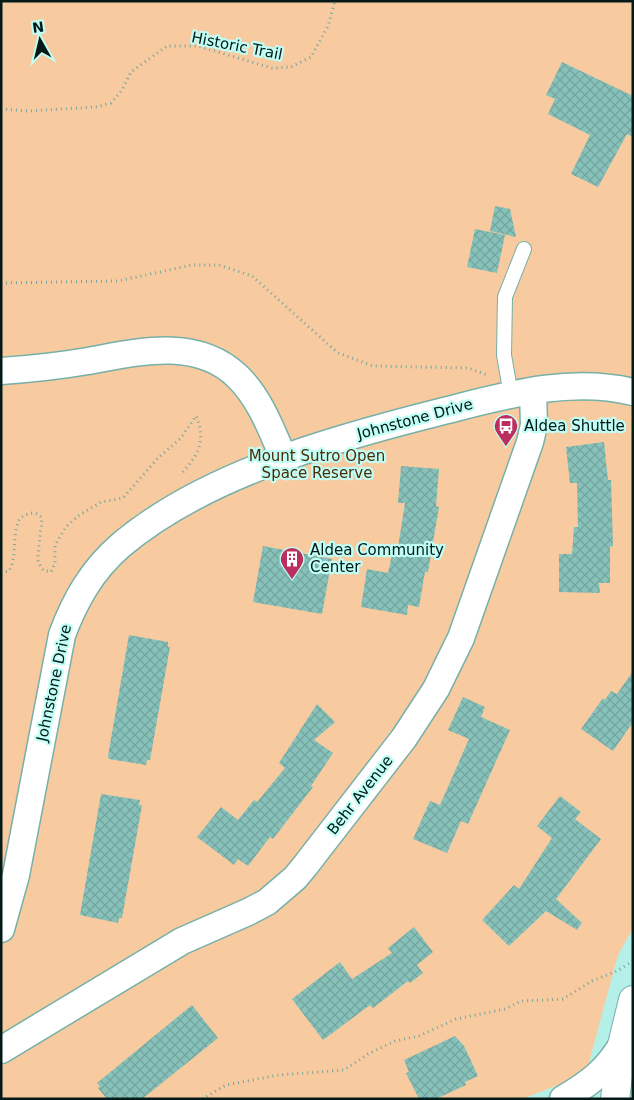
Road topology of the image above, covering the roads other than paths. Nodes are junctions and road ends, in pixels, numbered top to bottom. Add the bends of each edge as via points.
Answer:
1 (524, 249) dead end
2 (1, 371) edge
3 (633, 392) edge
4 (516, 394) junction
5 (284, 459) junction
6 (1, 929) edge
7 (633, 1000) edge
8 (622, 1045) junction
9 (1, 1050) edge
10 (563, 1099) edge
11 (615, 1099) edge

1 - 4 lane via 505,297 504,355
2 - 5 street via 55,366 141,351 172,350 196,354 219,363 242,383 263,413
3 - 4 street, Johnstone Drive via 575,386
4 - 5 street, Johnstone Drive via 357,434
4 - 9 street, Behr Avenue via 534,425 530,442 471,611 448,666 422,714 305,866 266,902 182,941
5 - 6 street, Johnstone Drive via 206,492 137,532 104,561 79,595 62,636 16,875
7 - 8 main road
8 - 10 street via 594,1080
8 - 11 main road

